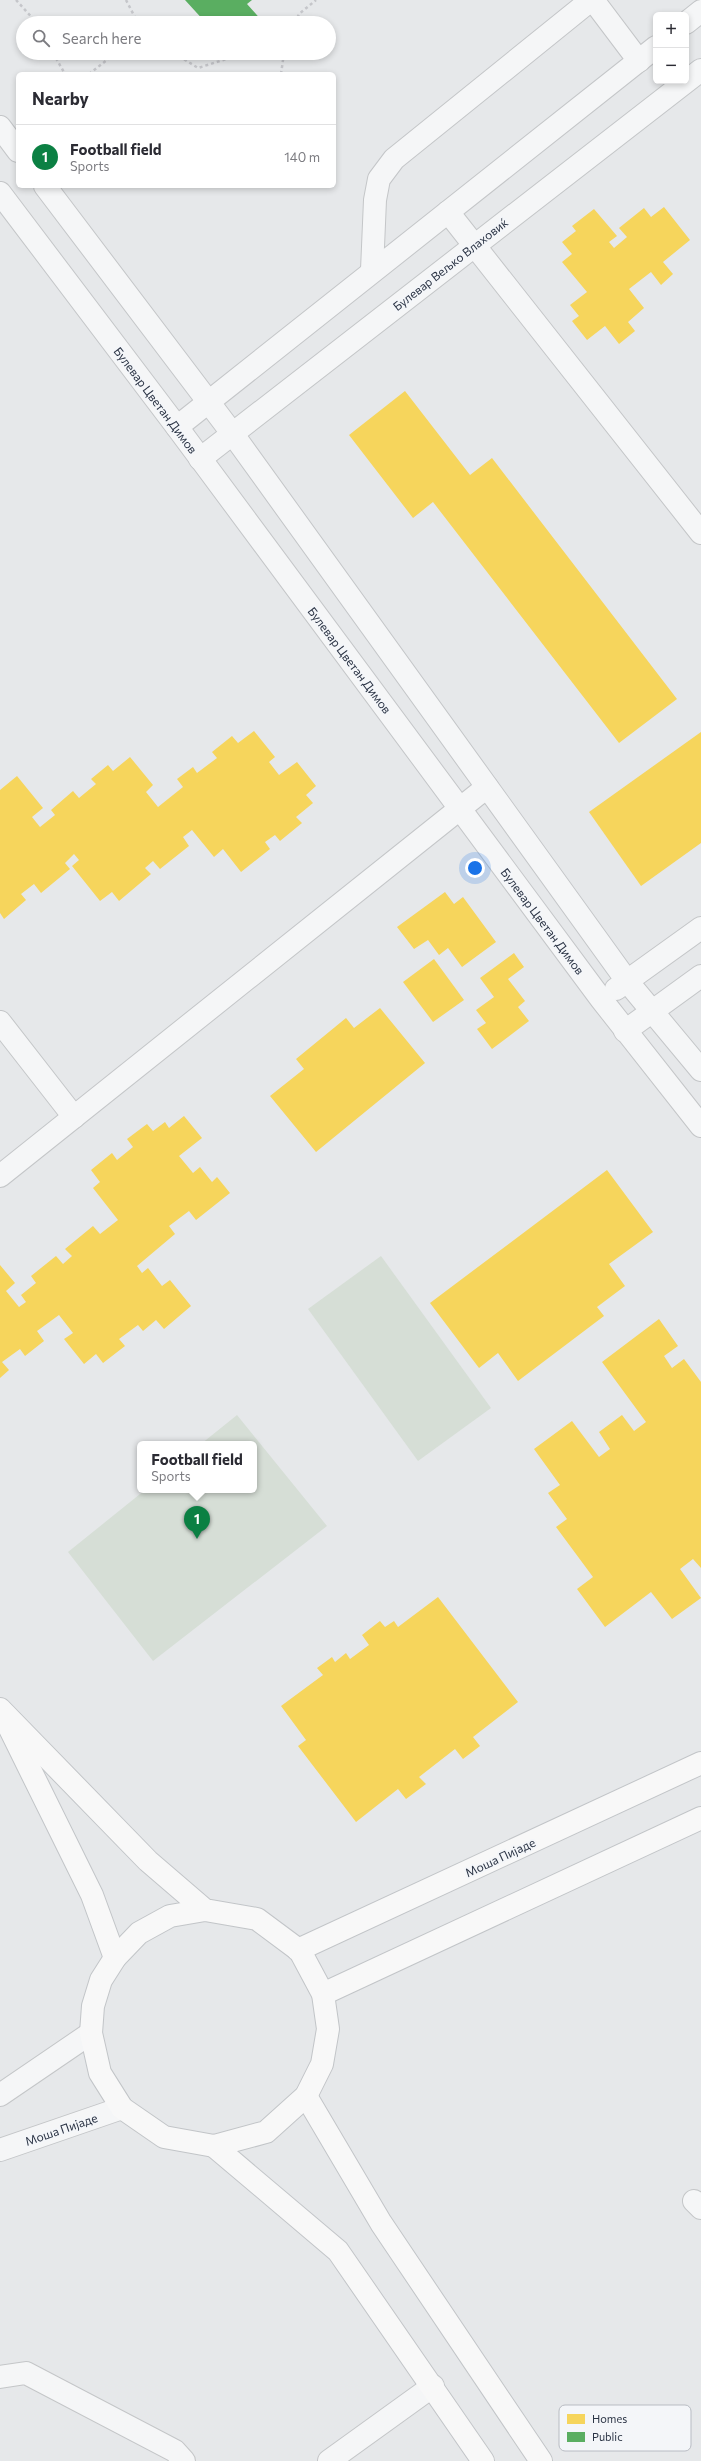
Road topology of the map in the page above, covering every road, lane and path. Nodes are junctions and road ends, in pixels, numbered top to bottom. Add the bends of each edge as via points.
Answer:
1 (16, 0) edge
2 (126, 0) edge
3 (316, 0) edge
4 (592, 0) edge
5 (701, 12) edge
6 (31, 16) edge
7 (134, 16) edge
8 (298, 16) edge
9 (689, 21) edge
10 (655, 48) edge
11 (57, 60) edge
12 (107, 60) edge
13 (185, 60) edge
14 (223, 60) edge
15 (283, 60) edge
16 (639, 61) junction
17 (701, 70) edge
18 (64, 72) edge
19 (92, 72) edge
20 (281, 72) edge
21 (0, 127) edge
22 (16, 148) edge
23 (47, 188) edge
24 (0, 193) edge
25 (448, 212) junction
26 (475, 244) junction
27 (372, 270) junction
28 (208, 402) junction
29 (177, 427) junction
30 (232, 433) junction
31 (200, 459) junction
32 (701, 533) edge
33 (487, 787) junction
34 (460, 809) junction
35 (701, 928) edge
36 (701, 976) edge
37 (627, 981) junction
38 (601, 999) junction
39 (652, 1011) junction
40 (0, 1022) edge
41 (625, 1031) junction
42 (701, 1070) edge
43 (74, 1117) junction
44 (701, 1126) edge
45 (0, 1176) edge
46 (0, 1709) edge
47 (701, 1763) edge
48 (701, 1818) edge
49 (205, 1910) junction
50 (298, 1950) junction
51 (115, 1958) junction
52 (323, 1994) junction
53 (92, 2033) junction
54 (0, 2095) edge
55 (306, 2096) junction
56 (122, 2108) junction
57 (214, 2146) junction
58 (0, 2150) edge
59 (0, 2378) edge
60 (433, 2386) junction
61 (184, 2461) edge
62 (329, 2461) edge
63 (483, 2461) edge
64 (541, 2461) edge

1 - 6 path
2 - 7 path
3 - 8 path
4 - 16 street
4 - 27 street via 394,159 379,179 375,200
5 - 9 street
10 - 16 street
11 - 18 path
12 - 19 path
13 - 14 path via 198,68
15 - 20 path
16 - 25 street
17 - 26 street, Булевар Вељко Влаховиќ
21 - 22 street
23 - 28 street
24 - 29 street, Булевар Цветан Димов
25 - 26 street
25 - 27 street
26 - 30 street, Булевар Вељко Влаховиќ
26 - 32 street
27 - 28 street
28 - 29 street
28 - 30 street
29 - 31 street, Булевар Цветан Димов
30 - 31 street, Булевар Вељко Влаховиќ
30 - 33 street
31 - 34 street, Булевар Цветан Димов
33 - 34 street
33 - 37 street
34 - 38 street, Булевар Цветан Димов
34 - 43 street
35 - 37 street
36 - 39 street
37 - 38 street
37 - 39 street
38 - 41 street, Булевар Цветан Димов
39 - 41 street
39 - 42 street
40 - 43 street
41 - 44 street, Булевар Цветан Димов
43 - 45 street
46 - 49 main road via 148,1861
46 - 51 main road via 92,1895
47 - 50 main road, Моша Пијаде
48 - 52 main road
49 - 50 main road via 257,1919
49 - 51 main road via 170,1916 139,1933
50 - 52 main road
51 - 53 main road via 101,1980 93,2006
52 - 55 main road via 328,2029 322,2064
53 - 54 street
53 - 56 main road via 100,2073
55 - 57 main road via 266,2132
55 - 64 main road via 381,2223
56 - 57 main road via 164,2137
56 - 58 street, Моша Пијаде
57 - 60 main road via 338,2251
59 - 61 street via 26,2373 175,2451
60 - 62 street
60 - 63 main road

